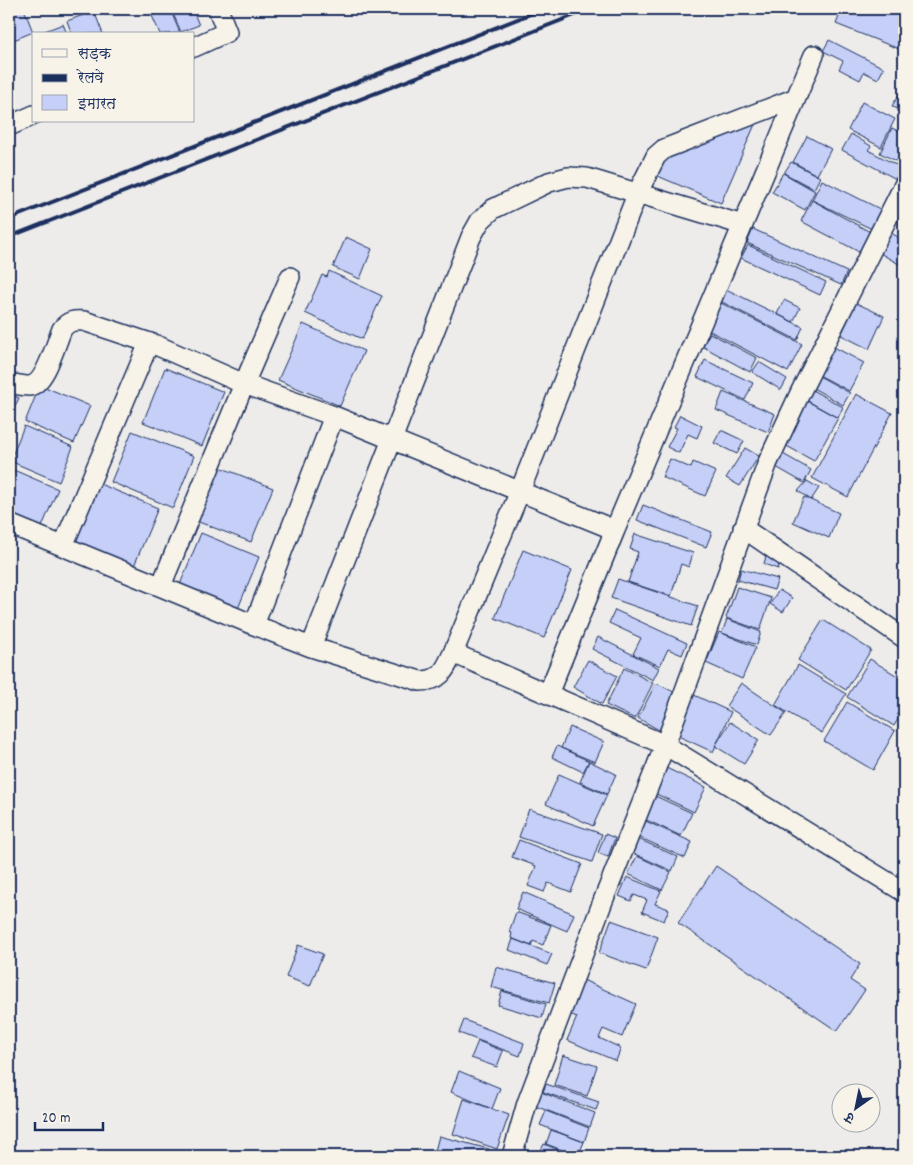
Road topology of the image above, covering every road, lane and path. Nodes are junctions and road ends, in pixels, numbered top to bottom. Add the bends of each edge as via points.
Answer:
1 (218, 9) edge
2 (195, 47) edge
3 (814, 55) dead end
4 (796, 98) junction
5 (32, 116) edge
6 (9, 126) edge
7 (904, 185) edge
8 (638, 192) junction
9 (743, 225) junction
10 (290, 277) dead end
11 (149, 343) junction
12 (9, 383) edge
13 (244, 384) junction
14 (334, 416) junction
15 (391, 439) junction
16 (520, 491) junction
17 (9, 524) edge
18 (743, 528) junction
19 (615, 530) junction
20 (63, 546) junction
21 (161, 586) junction
22 (254, 625) junction
23 (904, 638) edge
24 (311, 647) junction
25 (453, 653) junction
26 (548, 694) junction
27 (665, 744) junction
28 (904, 892) edge
29 (512, 1156) edge

1 - 2 street via 227,32
3 - 4 street
4 - 8 street via 664,148 656,156
4 - 9 street
5 - 6 street
7 - 18 street via 805,383 768,462
8 - 9 street
8 - 15 street via 587,178 568,177 549,182 493,210 480,221
8 - 16 street
9 - 19 street
10 - 13 street
11 - 12 street via 74,320 62,329 38,382 30,386
11 - 13 street
11 - 20 street
13 - 14 street
13 - 21 street
14 - 15 street
14 - 22 street
15 - 16 street
15 - 24 street
16 - 19 street
16 - 25 street
17 - 20 street
18 - 23 street
18 - 27 street
19 - 26 street
20 - 21 street
21 - 22 street
22 - 24 street
24 - 25 street via 420,681 431,681 443,673
25 - 26 street
26 - 27 street
27 - 28 street
27 - 29 street via 534,1084

